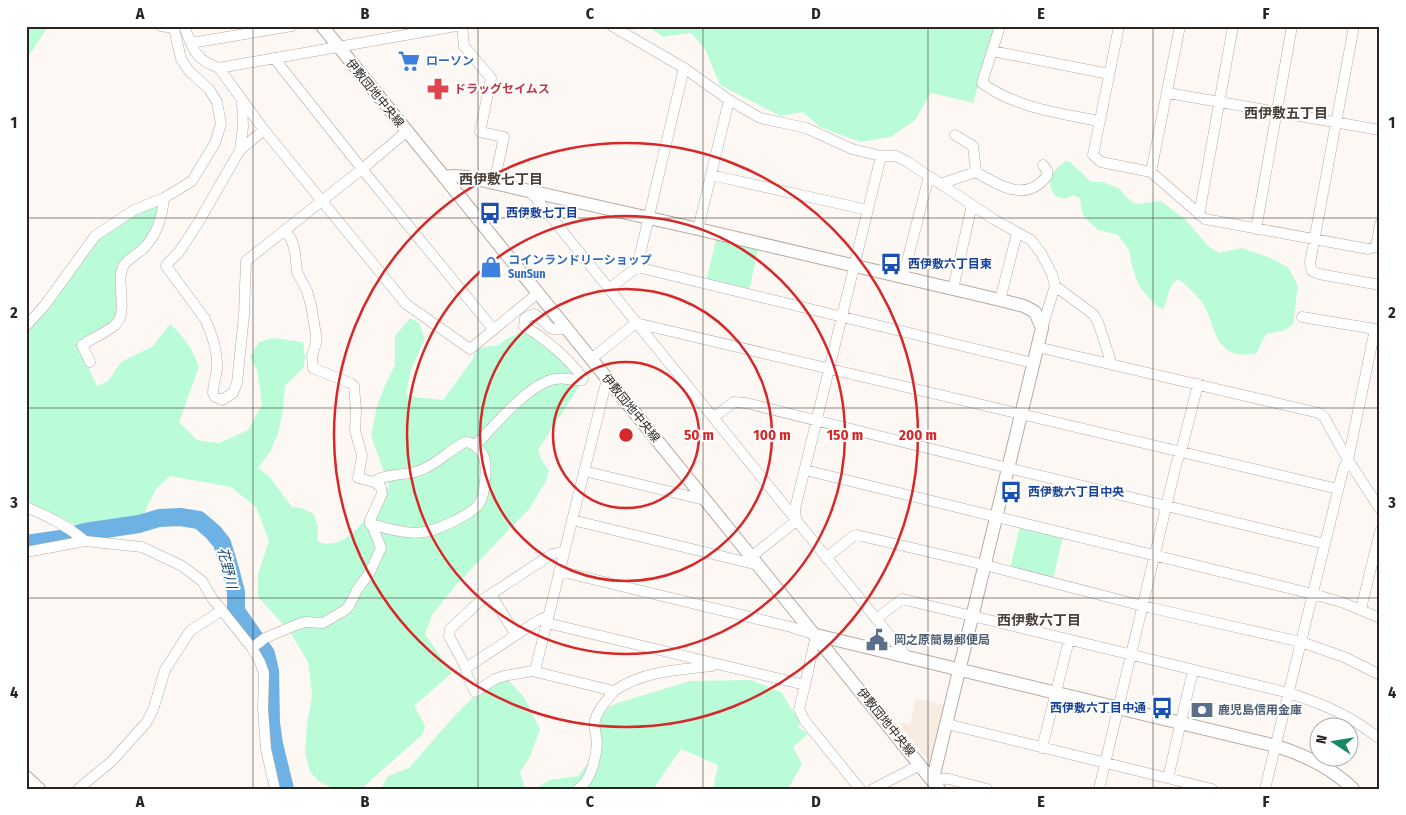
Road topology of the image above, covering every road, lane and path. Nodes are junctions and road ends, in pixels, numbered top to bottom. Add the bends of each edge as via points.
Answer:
1 (161, 26) edge
2 (292, 26) edge
3 (322, 26) edge
4 (456, 26) edge
5 (462, 26) edge
6 (612, 26) edge
7 (1000, 26) edge
8 (1119, 26) edge
9 (1180, 26) edge
10 (1233, 26) edge
11 (1292, 26) edge
12 (1354, 26) edge
13 (177, 27) edge
14 (191, 43) junction
15 (338, 47) junction
16 (992, 51) junction
17 (274, 58) junction
18 (219, 68) junction
19 (684, 68) junction
20 (1109, 74) junction
21 (1168, 93) junction
22 (729, 100) junction
23 (242, 102) junction
24 (1219, 102) junction
25 (1277, 112) junction
26 (1100, 121) junction
27 (1336, 123) junction
28 (264, 130) junction
29 (1380, 130) edge
30 (406, 132) junction
31 (955, 135) dead end
32 (240, 150) junction
33 (881, 156) junction
34 (1043, 165) dead end
35 (362, 169) junction
36 (976, 172) junction
37 (1151, 172) junction
38 (711, 175) junction
39 (928, 176) junction
40 (444, 177) junction
41 (494, 183) junction
42 (940, 184) junction
43 (530, 191) junction
44 (164, 198) junction
45 (321, 201) junction
46 (972, 205) junction
47 (868, 210) junction
48 (1199, 215) junction
49 (648, 218) junction
50 (1380, 227) edge
51 (698, 229) junction
52 (1256, 229) junction
53 (285, 230) junction
54 (1017, 233) junction
55 (1315, 240) junction
56 (854, 265) junction
57 (637, 267) junction
58 (904, 277) junction
59 (1380, 284) edge
60 (1055, 286) junction
61 (609, 289) junction
62 (953, 289) junction
63 (538, 293) junction
64 (1000, 300) junction
65 (842, 317) junction
66 (1302, 317) dead end
67 (636, 323) junction
68 (26, 326) edge
69 (566, 328) junction
70 (1042, 328) junction
71 (494, 330) junction
72 (1377, 330) edge
73 (1037, 346) junction
74 (591, 359) junction
75 (90, 362) dead end
76 (1033, 364) junction
77 (1112, 365) junction
78 (830, 369) junction
79 (607, 379) junction
80 (1198, 384) junction
81 (1020, 415) junction
82 (713, 418) junction
83 (817, 421) junction
84 (475, 446) junction
85 (1181, 452) junction
86 (1348, 460) junction
87 (1008, 468) junction
88 (805, 470) junction
89 (584, 471) junction
90 (374, 482) junction
91 (1338, 490) junction
92 (706, 500) junction
93 (1167, 505) junction
94 (26, 507) edge
95 (1380, 509) edge
96 (997, 517) junction
97 (572, 520) junction
98 (796, 521) junction
99 (370, 524) junction
100 (1380, 531) edge
101 (85, 541) junction
102 (1325, 544) junction
103 (26, 552) edge
104 (564, 552) junction
105 (1155, 555) junction
106 (826, 558) junction
107 (755, 561) junction
108 (985, 565) junction
109 (559, 572) junction
110 (1313, 594) junction
111 (491, 595) junction
112 (1143, 606) junction
113 (1361, 609) junction
114 (222, 610) junction
115 (973, 617) junction
116 (1380, 618) edge
117 (547, 619) junction
118 (876, 619) junction
119 (516, 635) junction
120 (816, 635) junction
121 (1069, 640) junction
122 (1301, 642) junction
123 (252, 648) junction
124 (907, 656) junction
125 (1131, 656) junction
126 (719, 665) junction
127 (466, 668) junction
128 (960, 670) junction
129 (1193, 670) junction
130 (534, 671) junction
131 (1380, 675) edge
132 (805, 685) junction
133 (614, 691) junction
134 (1056, 693) junction
135 (1289, 693) junction
136 (1118, 709) junction
137 (1181, 723) junction
138 (947, 724) junction
139 (1380, 739) edge
140 (1276, 746) junction
141 (1042, 748) junction
142 (1105, 763) junction
143 (920, 765) junction
144 (26, 777) edge
145 (930, 778) junction
146 (1168, 778) junction
147 (39, 789) edge
148 (78, 789) edge
149 (275, 789) edge
150 (578, 789) edge
151 (860, 789) edge
152 (873, 789) edge
153 (939, 789) edge
154 (987, 789) edge
155 (1099, 789) edge
156 (1212, 789) edge
157 (1265, 789) edge
158 (1353, 789) edge

1 - 13 street
2 - 14 street
3 - 15 street, 伊敷団地中央線
4 - 15 street
5 - 41 street via 464,46 492,78 480,132 504,137
6 - 19 street
7 - 16 street
8 - 20 street
9 - 21 street
10 - 24 street
11 - 25 street
12 - 27 street
13 - 14 street
13 - 44 street via 181,59 217,102 220,124 215,143 192,181
14 - 18 street via 196,56
15 - 17 street
15 - 30 street, 伊敷団地中央線
16 - 20 street
16 - 26 street via 982,83 996,93 1032,108
17 - 18 street
17 - 35 street
18 - 23 street
19 - 22 street
19 - 49 street
20 - 26 street
21 - 24 street
21 - 37 street
22 - 33 street via 760,118 806,128 852,149
22 - 38 street
23 - 28 street
23 - 32 street
24 - 25 street
24 - 48 street
25 - 27 street
25 - 52 street
26 - 37 street via 1093,155 1101,162
27 - 29 street
27 - 55 street
28 - 32 street
28 - 45 street
30 - 35 street
30 - 40 street, 伊敷団地中央線
31 - 36 street via 973,146
32 - 53 street via 198,224 180,252 166,266 205,319 213,338 217,364 213,393 219,400 233,393 237,383 246,261
33 - 39 street via 896,156
33 - 47 street
34 - 36 street via 1047,176 1042,183 1018,191 1003,187
35 - 45 street
35 - 71 street
36 - 42 street
37 - 48 street
38 - 47 street
38 - 51 street
39 - 42 street
39 - 58 street
40 - 41 street via 466,177
40 - 63 street, 伊敷団地中央線
41 - 43 street
42 - 46 street
43 - 49 street
43 - 61 street
44 - 68 street via 134,210 95,236
44 - 75 street via 162,214 153,236 124,265 120,281 122,299 116,324 82,345
45 - 53 street
45 - 71 street via 406,304 470,349
46 - 54 street
46 - 62 street
47 - 56 street
48 - 52 street
49 - 51 street
49 - 57 street
50 - 55 street via 1376,247
51 - 56 street
52 - 55 street
53 - 90 street via 292,241 297,272 311,305 316,343 313,368 354,386 355,430 362,456 358,478
54 - 60 street via 1031,240 1041,253
54 - 64 street
55 - 59 street via 1310,263 1312,271
56 - 58 street
56 - 65 street
57 - 61 street
57 - 65 street
58 - 62 street
60 - 70 street
60 - 77 street via 1093,314
61 - 67 street
62 - 64 street
63 - 69 street, 伊敷団地中央線
63 - 71 street
64 - 70 street via 1035,312
65 - 76 street
65 - 78 street
66 - 72 street
67 - 74 street
67 - 78 street
67 - 82 street
69 - 74 street, 伊敷団地中央線
69 - 84 street via 550,328 533,314 523,322 564,356 582,380 561,378 547,381 516,402
70 - 73 street
72 - 86 street
73 - 76 street
73 - 77 street
74 - 79 street, 伊敷団地中央線
76 - 81 street
77 - 80 street
78 - 81 street
78 - 83 street
79 - 89 street
79 - 92 street, 伊敷団地中央線
80 - 85 street
80 - 86 street via 1319,413
81 - 85 street
81 - 87 street
82 - 83 street via 734,402
82 - 98 street
83 - 87 street
83 - 88 street
84 - 90 street via 465,442 418,472
84 - 99 street via 485,461 482,498 475,508 423,532 403,532
85 - 91 street
85 - 93 street
86 - 91 street
86 - 95 street
87 - 93 street
87 - 96 street
88 - 96 street
88 - 98 street via 795,509
89 - 92 street
89 - 97 street
90 - 99 street via 382,494
91 - 102 street
92 - 107 street, 伊敷団地中央線
93 - 102 street
93 - 105 street
94 - 101 street via 70,528
96 - 105 street
96 - 108 street
97 - 104 street
97 - 107 street
98 - 106 street
98 - 107 street
99 - 123 street via 380,544 380,554 349,606 323,623 296,625
100 - 113 street
101 - 103 street
101 - 114 street via 142,547 182,566 202,581
102 - 110 street
104 - 109 street
104 - 111 street via 552,554
105 - 110 street
105 - 112 street
106 - 108 street via 857,535
106 - 118 street
107 - 120 street, 伊敷団地中央線
108 - 112 street
108 - 115 street
109 - 117 street
109 - 120 street
110 - 113 street
110 - 122 street
111 - 119 street
111 - 127 street via 450,629 449,636
112 - 122 street
112 - 125 street
113 - 116 street
114 - 123 street
114 - 148 street via 190,631 165,670 154,710 146,723 112,761
115 - 118 street via 902,599
115 - 121 street
115 - 128 street
117 - 119 street
117 - 126 street
117 - 130 street
118 - 124 street
119 - 127 street
120 - 124 street
120 - 132 street
120 - 143 street, 伊敷団地中央線
121 - 125 street
121 - 134 street
122 - 131 street via 1344,657
122 - 135 street
123 - 149 street via 264,673 262,709
124 - 128 street
125 - 129 street
125 - 136 street
126 - 132 street
126 - 133 street via 647,674
127 - 130 street via 475,692 495,679
128 - 134 street
128 - 138 street
129 - 135 street
129 - 137 street
130 - 133 street
132 - 151 street via 799,709 802,715
133 - 150 street via 596,716 597,743 590,777
134 - 136 street
134 - 141 street
135 - 139 street via 1346,715
135 - 140 street
136 - 137 street
136 - 142 street
137 - 140 street
137 - 146 street
138 - 141 street
138 - 145 street
140 - 157 street
140 - 158 street via 1326,766
141 - 142 street
142 - 146 street
142 - 155 street
143 - 145 street, 伊敷団地中央線
143 - 152 street
144 - 147 street
145 - 153 street, 伊敷団地中央線
145 - 154 street
146 - 156 street

